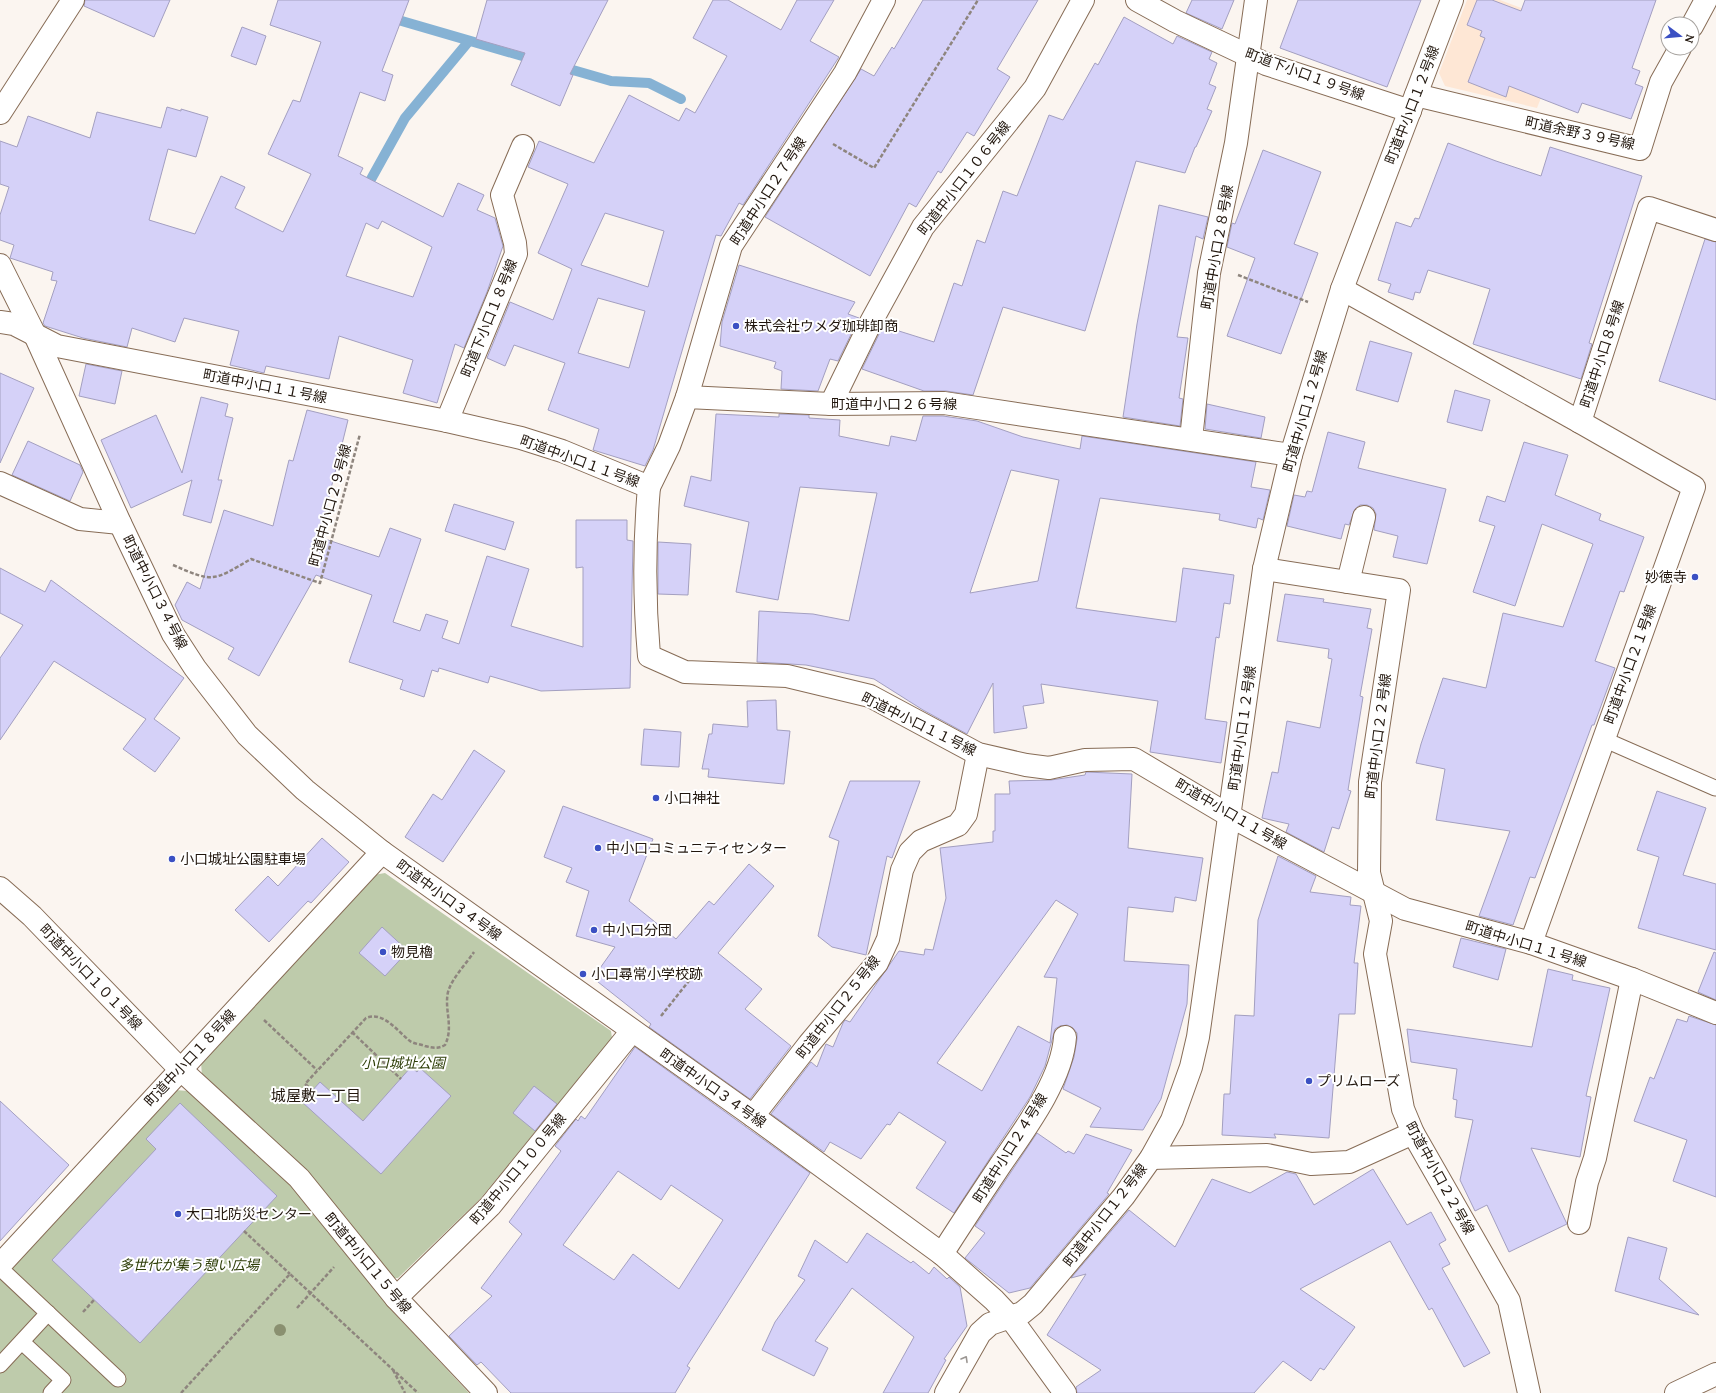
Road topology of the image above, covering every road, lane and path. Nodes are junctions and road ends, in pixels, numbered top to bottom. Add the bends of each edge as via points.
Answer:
1 (73, 0) edge
2 (884, 0) edge
3 (978, 0) edge
4 (1083, 0) edge
5 (1137, 0) edge
6 (1256, 0) edge
7 (1452, 0) edge
8 (1706, 0) edge
9 (1697, 16) edge
10 (1247, 55) junction
11 (1676, 56) edge
12 (1413, 103) junction
13 (0, 113) edge
14 (808, 130) junction
15 (523, 146) dead end
16 (1716, 230) edge
17 (0, 265) edge
18 (1211, 265) junction
19 (1342, 289) junction
20 (1334, 313) junction
21 (0, 322) edge
22 (35, 335) junction
23 (687, 397) junction
24 (831, 404) junction
25 (367, 406) junction
26 (447, 421) junction
27 (1580, 422) junction
28 (1191, 440) junction
29 (1291, 455) junction
30 (0, 483) edge
31 (650, 487) junction
32 (1364, 518) dead end
33 (120, 523) junction
34 (138, 558) junction
35 (1264, 569) junction
36 (1348, 582) junction
37 (1603, 739) junction
38 (978, 754) junction
39 (1715, 788) edge
40 (1230, 816) junction
41 (382, 852) junction
42 (0, 888) edge
43 (1374, 894) junction
44 (490, 930) junction
45 (1531, 943) junction
46 (700, 967) dead end
47 (1632, 979) junction
48 (244, 1001) junction
49 (1716, 1013) edge
50 (352, 1032) junction
51 (637, 1035) junction
52 (1065, 1037) dead end
53 (180, 1069) junction
54 (317, 1070) junction
55 (401, 1078) dead end
56 (313, 1090) dead end
57 (754, 1116) junction
58 (1413, 1133) junction
59 (1151, 1158) junction
60 (1579, 1223) dead end
61 (244, 1231) dead end
62 (356, 1249) junction
63 (942, 1254) junction
64 (0, 1264) edge
65 (0, 1268) edge
66 (290, 1274) junction
67 (311, 1293) junction
68 (396, 1298) junction
69 (297, 1308) dead end
70 (48, 1313) junction
71 (1010, 1317) junction
72 (22, 1342) junction
73 (0, 1365) edge
74 (392, 1368) junction
75 (1716, 1374) edge
76 (118, 1379) dead end
77 (51, 1393) edge
78 (181, 1393) edge
79 (405, 1393) edge
80 (418, 1393) edge
81 (486, 1393) edge
82 (946, 1393) edge
83 (1065, 1393) edge
84 (1529, 1393) edge
85 (1676, 1393) edge

1 - 13 street
2 - 14 street, 町道中小口２７号線 via 845,73
3 - 14 path via 874,168
4 - 24 street, 町道中小口１０６号線 via 1035,88 923,227 871,322
5 - 10 street, 町道下小口１９号線
6 - 10 street, 町道中小口２８号線
7 - 12 street, 町道中小口１２号線
8 - 9 street
10 - 12 street, 町道下小口１９号線 via 1266,64
10 - 18 street, 町道中小口２８号線 via 1236,143
11 - 12 street, 町道余野３９号線 via 1661,82 1640,149
12 - 19 street, 町道中小口１２号線
14 - 23 street, 町道中小口２７号線 via 731,246
15 - 26 street, 町道下小口１８号線 via 502,195 516,243 514,258
16 - 27 street, 町道中小口８号線 via 1649,208
17 - 22 street, 町道中小口３４号線
18 - 20 path
18 - 28 street, 町道中小口２８号線
19 - 20 street, 町道中小口１２号線
19 - 27 street, 町道中小口８号線
20 - 29 street, 町道中小口１２号線
21 - 22 street, 町道中小口１１号線 via 14,324
22 - 25 street, 町道中小口１１号線 via 57,346
22 - 33 street, 町道中小口３４号線
23 - 24 street, 町道中小口２６号線
23 - 31 street
24 - 28 street, 町道中小口２６号線 via 944,403
25 - 26 street, 町道中小口１１号線
25 - 34 path, 町道中小口２９号線 via 320,583 251,560 220,577 200,578 159,559 148,556
26 - 31 street, 町道中小口１１号線 via 556,449
27 - 37 street, 町道中小口２１号線 via 1694,487
28 - 29 street, 町道中小口２６号線
29 - 35 street, 町道中小口１２号線
30 - 33 street via 80,519
31 - 38 street, 町道中小口１１号線 via 645,540 648,656 685,672 787,676 870,696
32 - 36 street
33 - 34 street, 町道中小口３４号線
34 - 41 street, 町道中小口３４号線 via 173,634 195,668 247,735 304,790
35 - 36 street, 町道中小口２２号線
35 - 40 street, 町道中小口１２号線
36 - 43 street, 町道中小口２２号線 via 1398,590 1370,782 1369,873
37 - 39 lane
37 - 45 street, 町道中小口２１号線
38 - 40 street, 町道中小口１１号線 via 1049,768 1085,760 1134,759
38 - 57 street, 町道中小口２５号線 via 966,814 958,825 921,840 910,852 902,870 888,939 877,963 809,1044
40 - 43 street, 町道中小口１１号線
40 - 59 street, 町道中小口１２号線 via 1198,1037 1191,1067 1172,1120
41 - 44 street, 町道中小口３４号線
41 - 48 street, 町道中小口１８号線
42 - 53 street, 町道中小口１０１号線 via 32,916
43 - 45 street, 町道中小口１１号線 via 1405,909
43 - 58 street, 町道中小口２２号線 via 1381,921 1375,954 1402,1109
44 - 50 path via 451,984 447,1001 450,1032 445,1045 434,1048 412,1042 386,1020 375,1016 366,1018
44 - 51 street, 町道中小口３４号線
45 - 47 street, 町道中小口１１号線
46 - 51 path
47 - 49 street, 町道中小口１１号線
47 - 60 street
48 - 53 street, 町道中小口１８号線
48 - 54 path
50 - 54 path
50 - 55 path
51 - 57 street, 町道中小口３４号線
51 - 68 street, 町道中小口１００号線 via 490,1206
52 - 63 street, 町道中小口２４号線 via 1062,1060 1025,1128
53 - 62 street, 町道中小口１５号線 via 298,1178
53 - 64 street, 町道中小口１８号線
54 - 56 path via 305,1084
57 - 63 street, 町道中小口３４号線
58 - 59 street via 1349,1162 1311,1164 1267,1155
58 - 84 street, 町道中小口２２号線 via 1509,1301
59 - 71 street, 町道中小口１２号線 via 1124,1196 1033,1304
61 - 66 path
62 - 67 path via 347,1254
62 - 68 street, 町道中小口１５号線
63 - 71 street, 町道中小口３４号線
65 - 70 lane
66 - 67 path
66 - 78 path
67 - 69 path
67 - 74 path
68 - 81 street, 町道中小口１５号線
70 - 72 lane
70 - 76 lane
82 -> 71 street, 町道中小口１２号線 via 980,1333 990,1324
71 - 83 street, 町道中小口３４号線
72 - 73 lane
72 - 77 lane via 63,1380
74 - 79 path
74 - 80 path
75 - 85 street

